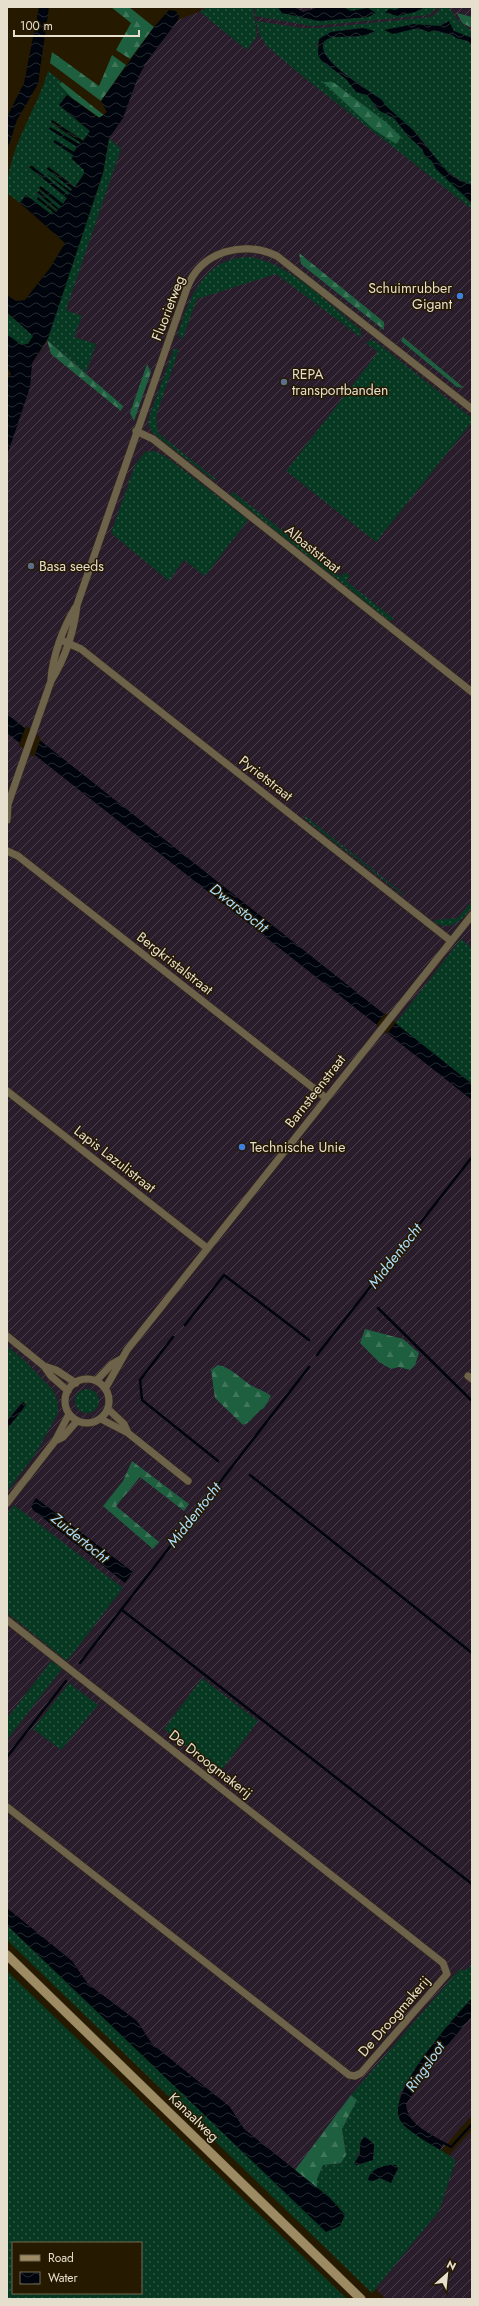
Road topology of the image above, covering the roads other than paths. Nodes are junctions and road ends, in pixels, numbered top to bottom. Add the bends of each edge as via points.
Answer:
1 (472, 410) edge
2 (136, 431) junction
3 (65, 641) junction
4 (472, 692) edge
5 (8, 806) edge
6 (7, 820) edge
7 (7, 851) edge
8 (472, 915) edge
9 (451, 941) junction
10 (7, 1091) edge
11 (326, 1098) junction
12 (207, 1248) junction
13 (7, 1336) edge
14 (121, 1360) junction
15 (44, 1366) junction
16 (96, 1381) junction
17 (76, 1383) junction
18 (105, 1389) junction
19 (68, 1391) junction
20 (108, 1409) junction
21 (69, 1414) junction
22 (101, 1418) junction
23 (77, 1421) junction
24 (128, 1433) junction
25 (56, 1441) junction
26 (188, 1481) dead end
27 (7, 1503) edge
28 (7, 1620) edge
29 (7, 1807) edge
30 (7, 1955) edge
31 (361, 2299) edge

1 - 2 street, Fluorietweg via 284,261 263,250 242,248 216,255 202,265 193,276
2 - 3 street, Fluorietweg via 77,605 70,616
2 - 4 street, Albaststraat via 153,439
3 - 5 street, Fluorietweg via 52,667 51,681
3 - 9 street, Pyrietstraat via 81,649
5 - 6 street, Fluorietweg
7 - 11 street, Bergkristalstraat via 18,856
8 - 9 street, Barnsteenstraat
9 - 11 street, Barnsteenstraat
10 - 12 street, Lapis Lazulistraat
11 - 12 street, Barnsteenstraat
12 - 14 street, Barnsteenstraat
13 - 15 street
14 - 16 street, Barnsteenstraat via 112,1364
14 - 18 street, Barnsteenstraat
15 - 17 street via 56,1370
15 - 19 street
16 - 17 street
16 - 18 street
17 - 19 street
18 - 20 street via 109,1398
19 - 21 street via 66,1405
20 - 22 street
20 - 24 street via 124,1424
21 - 23 street
21 - 25 street
22 - 23 street via 87,1423
22 - 24 street
23 - 25 street
24 - 26 street
25 - 27 street
28 - 29 street, De Droogmakerij via 443,1963 447,1974 361,2073 356,2076 350,2075
30 - 31 street, Kanaalweg

